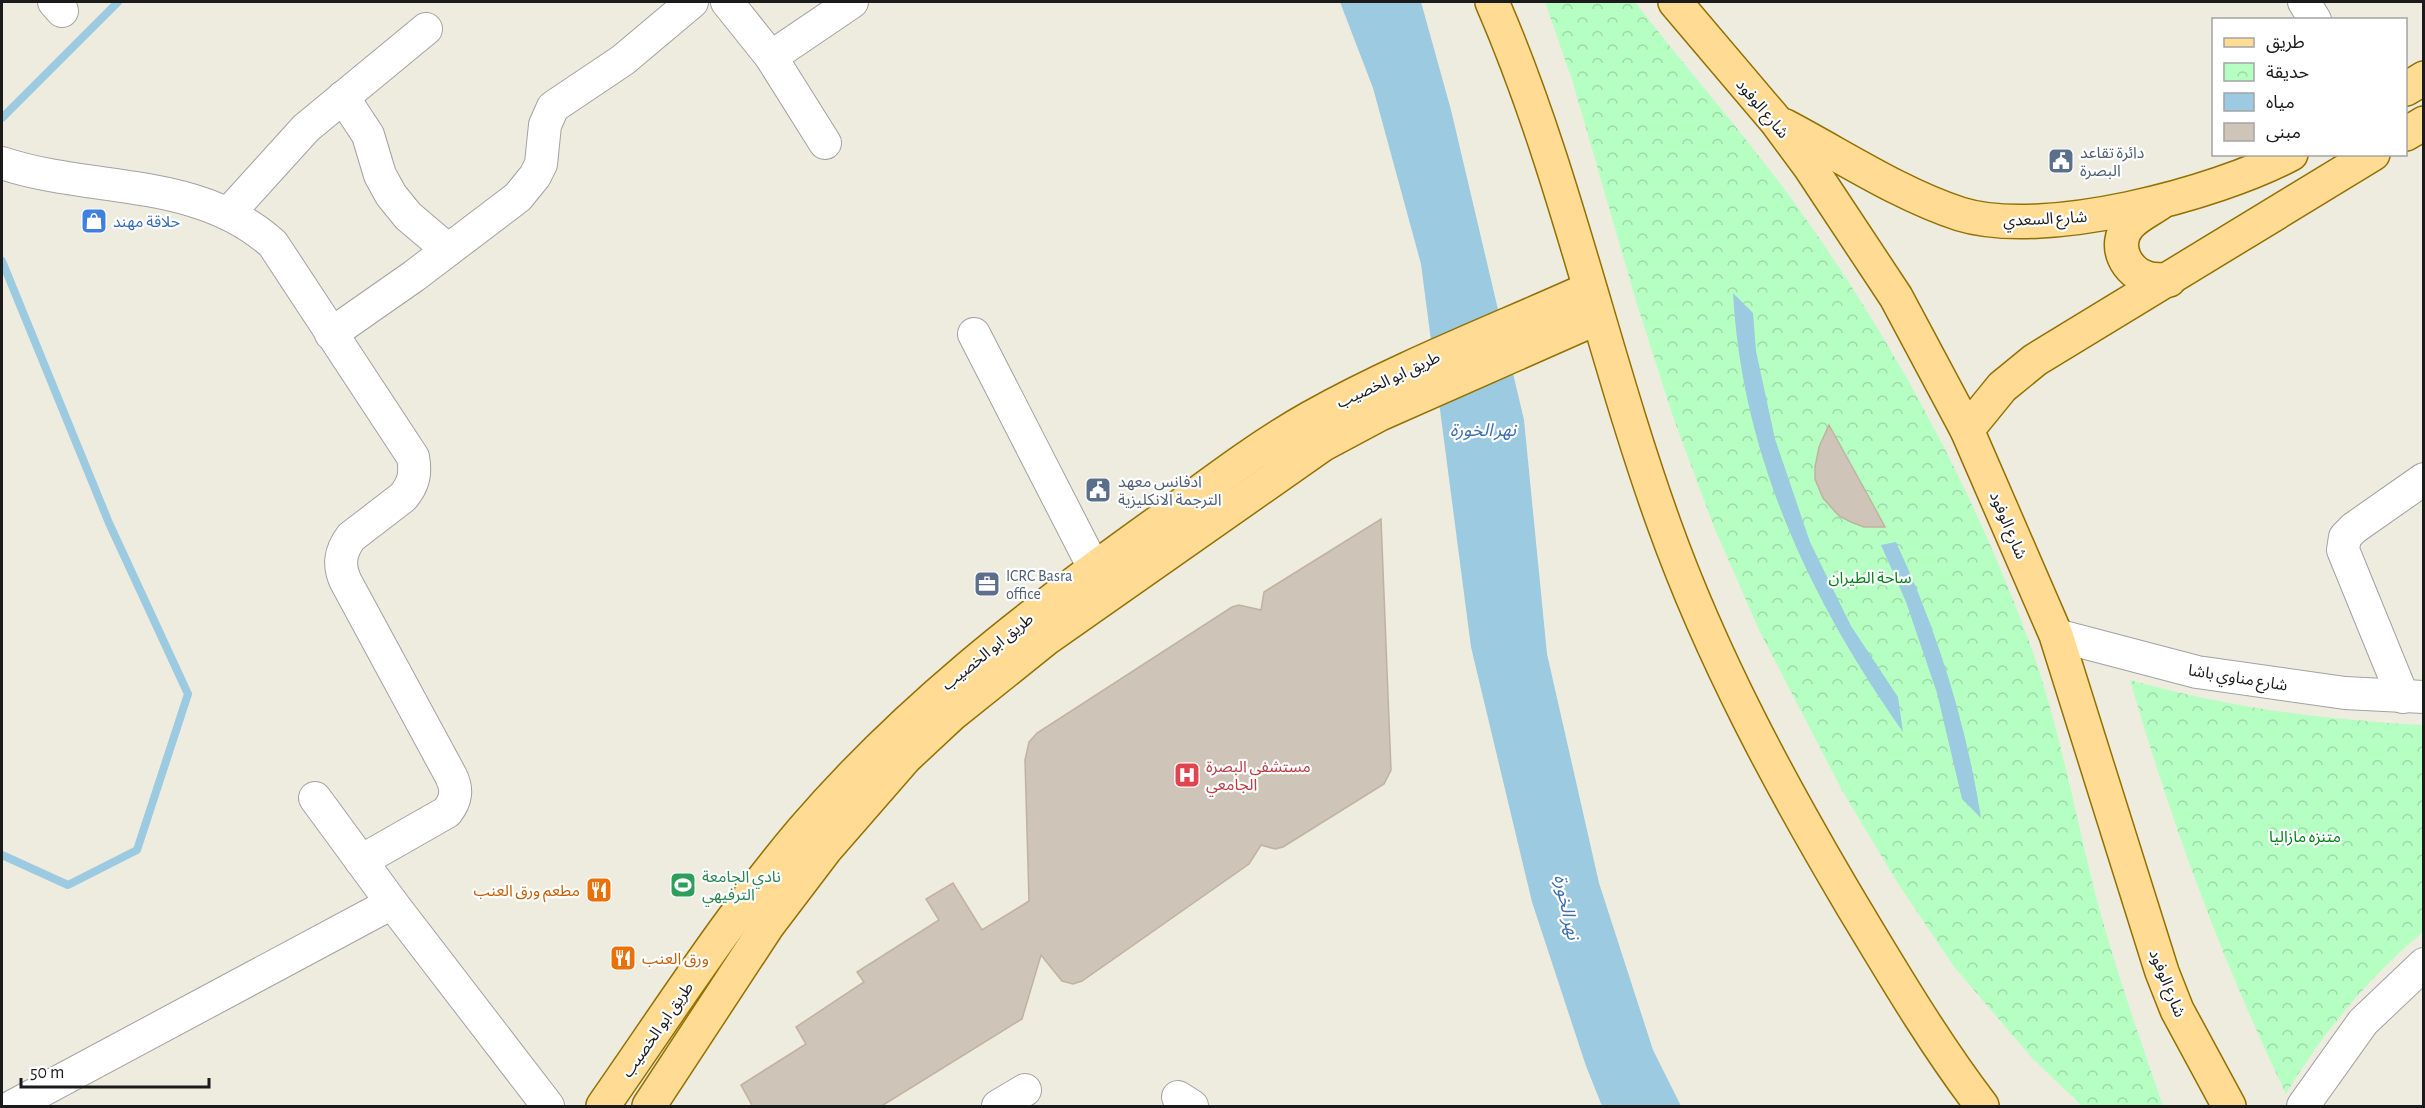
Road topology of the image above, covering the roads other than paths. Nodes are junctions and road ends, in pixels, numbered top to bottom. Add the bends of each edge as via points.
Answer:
1 (693, 2) edge
2 (727, 2) edge
3 (852, 2) edge
4 (1492, 2) edge
5 (1675, 2) edge
6 (2304, 2) edge
7 (2314, 18) edge
8 (426, 29) dead end
9 (771, 57) junction
10 (2424, 78) edge
11 (2407, 88) edge
12 (343, 98) junction
13 (1776, 121) junction
14 (2424, 123) edge
15 (2407, 133) edge
16 (825, 143) dead end
17 (2286, 156) edge
18 (2370, 156) edge
19 (2, 163) edge
20 (2166, 199) junction
21 (228, 214) junction
22 (448, 250) junction
23 (2169, 280) junction
24 (1593, 303) junction
25 (331, 333) junction
26 (975, 334) dead end
27 (1424, 379) junction
28 (1967, 430) junction
29 (2424, 479) edge
30 (1094, 568) junction
31 (2056, 635) junction
32 (2414, 697) edge
33 (315, 798) dead end
34 (361, 861) junction
35 (392, 903) junction
36 (741, 907) junction
37 (768, 925) junction
38 (2424, 964) edge
39 (2209, 1073) junction
40 (1025, 1090) dead end
41 (13, 1107) edge
42 (548, 1107) edge
43 (603, 1107) edge
44 (649, 1107) edge
45 (998, 1107) edge
46 (1982, 1107) edge
47 (2198, 1107) edge
48 (2229, 1107) edge
49 (2303, 1107) edge

1 - 22 street via 623,60 553,107 545,125 541,164 535,176 518,197
2 - 9 street
3 - 9 street
4 - 24 main road via 1535,115
5 - 13 main road, شارع الوفود
6 - 7 street
8 - 12 street
9 - 16 street
10 - 11 main road
12 - 21 street via 306,128
12 - 22 street via 368,135 380,175 391,195 419,227
13 - 20 main road, شارع السعدي via 1929,201 1990,220 2022,222 2096,215
13 - 28 main road, شارع الوفود via 1896,297
14 - 15 main road
17 - 20 main road, شارع السعدي
18 - 23 main road
19 - 21 street via 138,187
20 - 23 main road via 2130,224 2121,247 2126,263 2137,273 2150,279
21 - 25 street via 254,227 273,244
22 - 25 street
23 - 28 main road via 2018,372
24 - 27 main road, طريق ابو الخصيب
24 - 46 main road via 1663,523 1698,615 1739,700 1805,826 1915,1010
25 - 34 street via 407,448 415,468 414,479 403,497 345,544 342,574 456,791 447,812
26 - 30 street
27 - 30 main road, طريق ابو الخصيب via 1368,387 1305,420
27 - 37 main road, طريق ابو الخصيب via 1294,463 998,675 951,715 864,802
28 - 31 main road, شارع الوفود
29 - 32 street via 2354,528 2345,537 2343,550
30 - 36 main road, طريق ابو الخصيب via 982,654 887,739 816,816
31 - 32 street, شارع مناوي باشا via 2197,672 2345,693
31 - 39 main road, شارع الوفود via 2162,972
33 - 34 street
34 - 35 street
35 - 41 street
35 - 42 street
36 - 37 main road
36 - 43 main road, طريق ابو الخصيب
37 - 44 main road, طريق ابو الخصيب
38 - 49 street via 2363,1022
39 - 47 main road
39 - 48 main road, شارع الوفود
40 - 45 street

